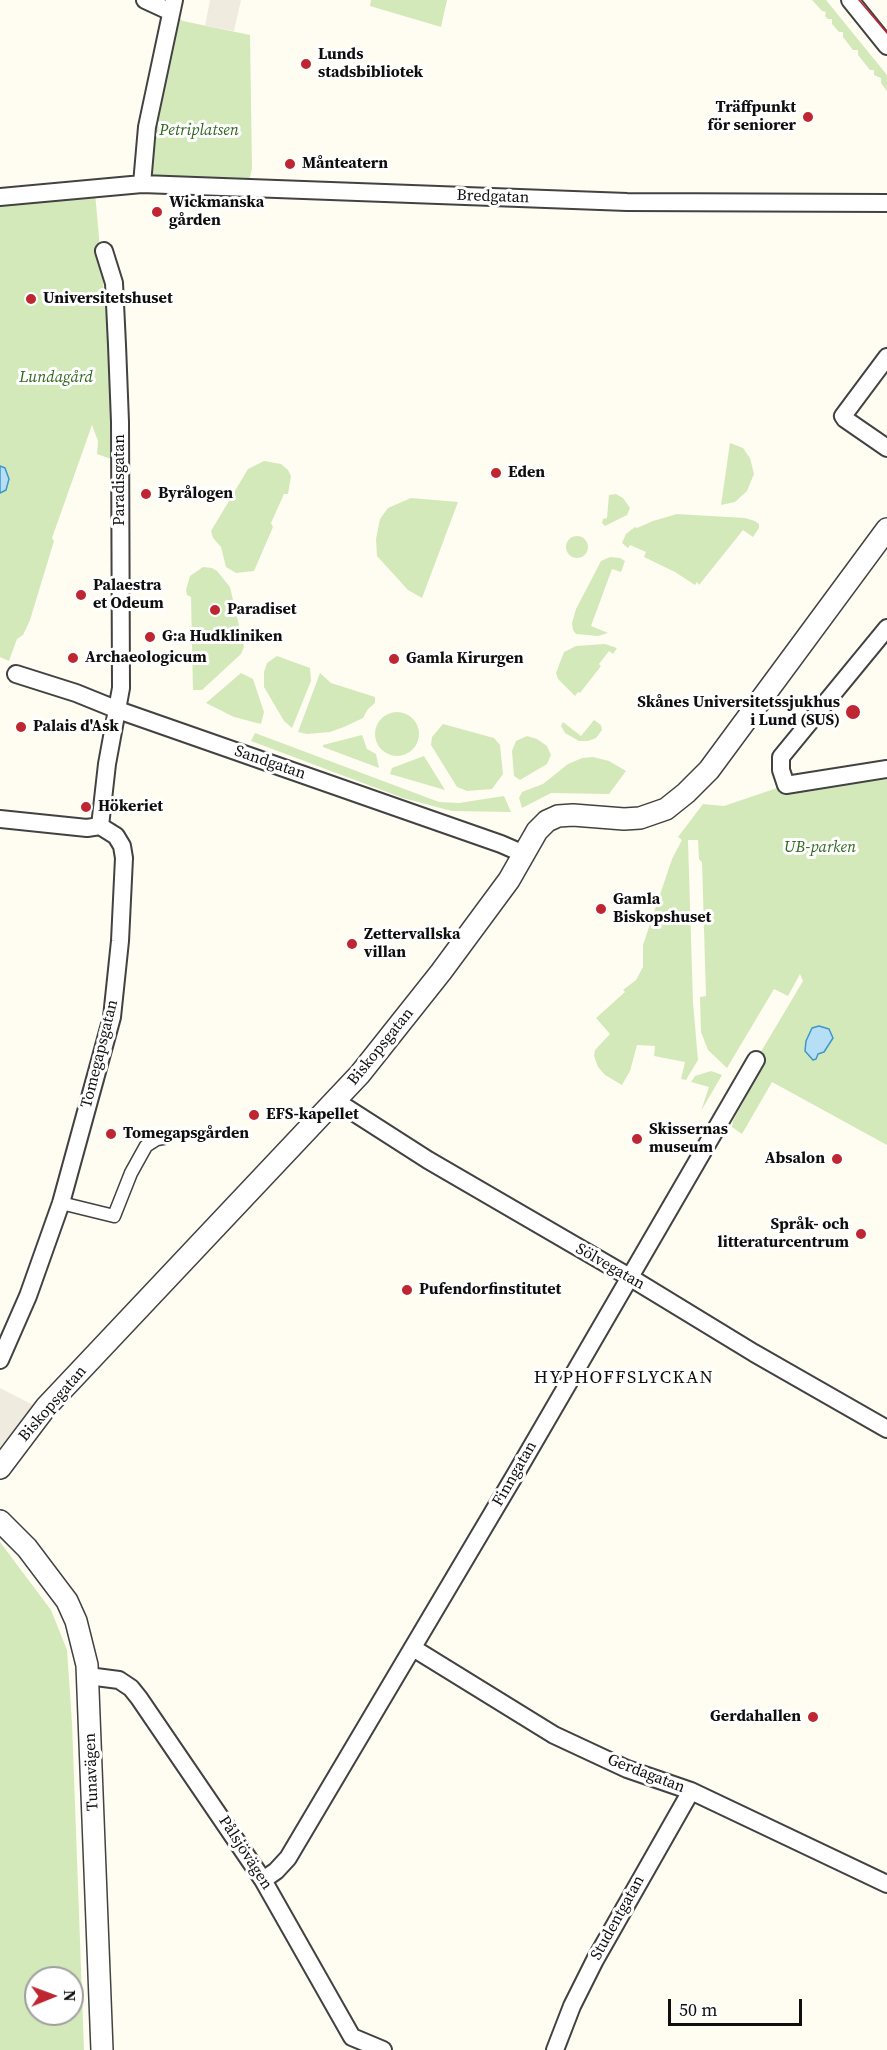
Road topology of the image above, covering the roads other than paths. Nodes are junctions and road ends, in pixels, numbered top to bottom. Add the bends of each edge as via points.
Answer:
1 (145, 0) edge
2 (850, 0) edge
3 (172, 6) edge
4 (887, 46) edge
5 (142, 184) junction
6 (0, 197) edge
7 (887, 203) edge
8 (104, 251) dead end
9 (887, 357) edge
10 (887, 448) edge
11 (887, 529) edge
12 (887, 628) edge
13 (16, 674) dead end
14 (118, 710) junction
15 (887, 769) edge
16 (0, 819) edge
17 (100, 826) junction
18 (524, 854) junction
19 (756, 1060) dead end
20 (336, 1101) junction
21 (168, 1137) dead end
22 (61, 1203) junction
23 (631, 1278) junction
24 (0, 1360) edge
25 (887, 1429) edge
26 (0, 1468) edge
27 (0, 1521) edge
28 (413, 1648) junction
29 (88, 1676) junction
30 (691, 1791) junction
31 (263, 1880) junction
32 (887, 1884) edge
33 (348, 2044) edge
34 (102, 2050) edge
35 (383, 2050) edge
36 (555, 2050) edge

1 - 3 street
2 - 4 street
3 - 5 street via 147,127
5 - 6 street, Bredgatan
5 - 7 street, Bredgatan via 627,202
8 - 14 street, Paradisgatan via 114,283 120,422
9 - 10 street via 843,416
11 - 18 street, Biskopsgatan via 709,770 675,802 640,818 558,816 537,831
12 - 15 street via 781,757 781,770 786,785
13 - 14 street, Sandgatan
14 - 17 street
14 - 18 street, Sandgatan
16 - 17 street
17 - 22 street, Tomegapsgatan via 116,836 122,846 120,941 112,1017
18 - 20 street, Biskopsgatan via 441,972
19 - 23 street, Finngatan
20 - 23 street, Sölvegatan
20 - 26 street, Biskopsgatan via 46,1407
21 - 22 street via 146,1146 114,1216
22 - 24 street, Tomegapsgatan
23 - 25 street, Sölvegatan
23 - 28 street, Finngatan
27 - 29 street, Tunavägen via 27,1548 67,1601 81,1637
28 - 30 street, Gerdagatan via 554,1735 627,1769
28 - 31 street, Finngatan via 288,1858
29 - 31 street, Pålsjövägen via 113,1678 131,1688
29 - 34 street, Tunavägen
30 - 32 street, Gerdagatan
30 - 36 street, Studentgatan via 595,1960
31 - 33 street, Pålsjövägen
33 - 35 street, Pålsjövägen

